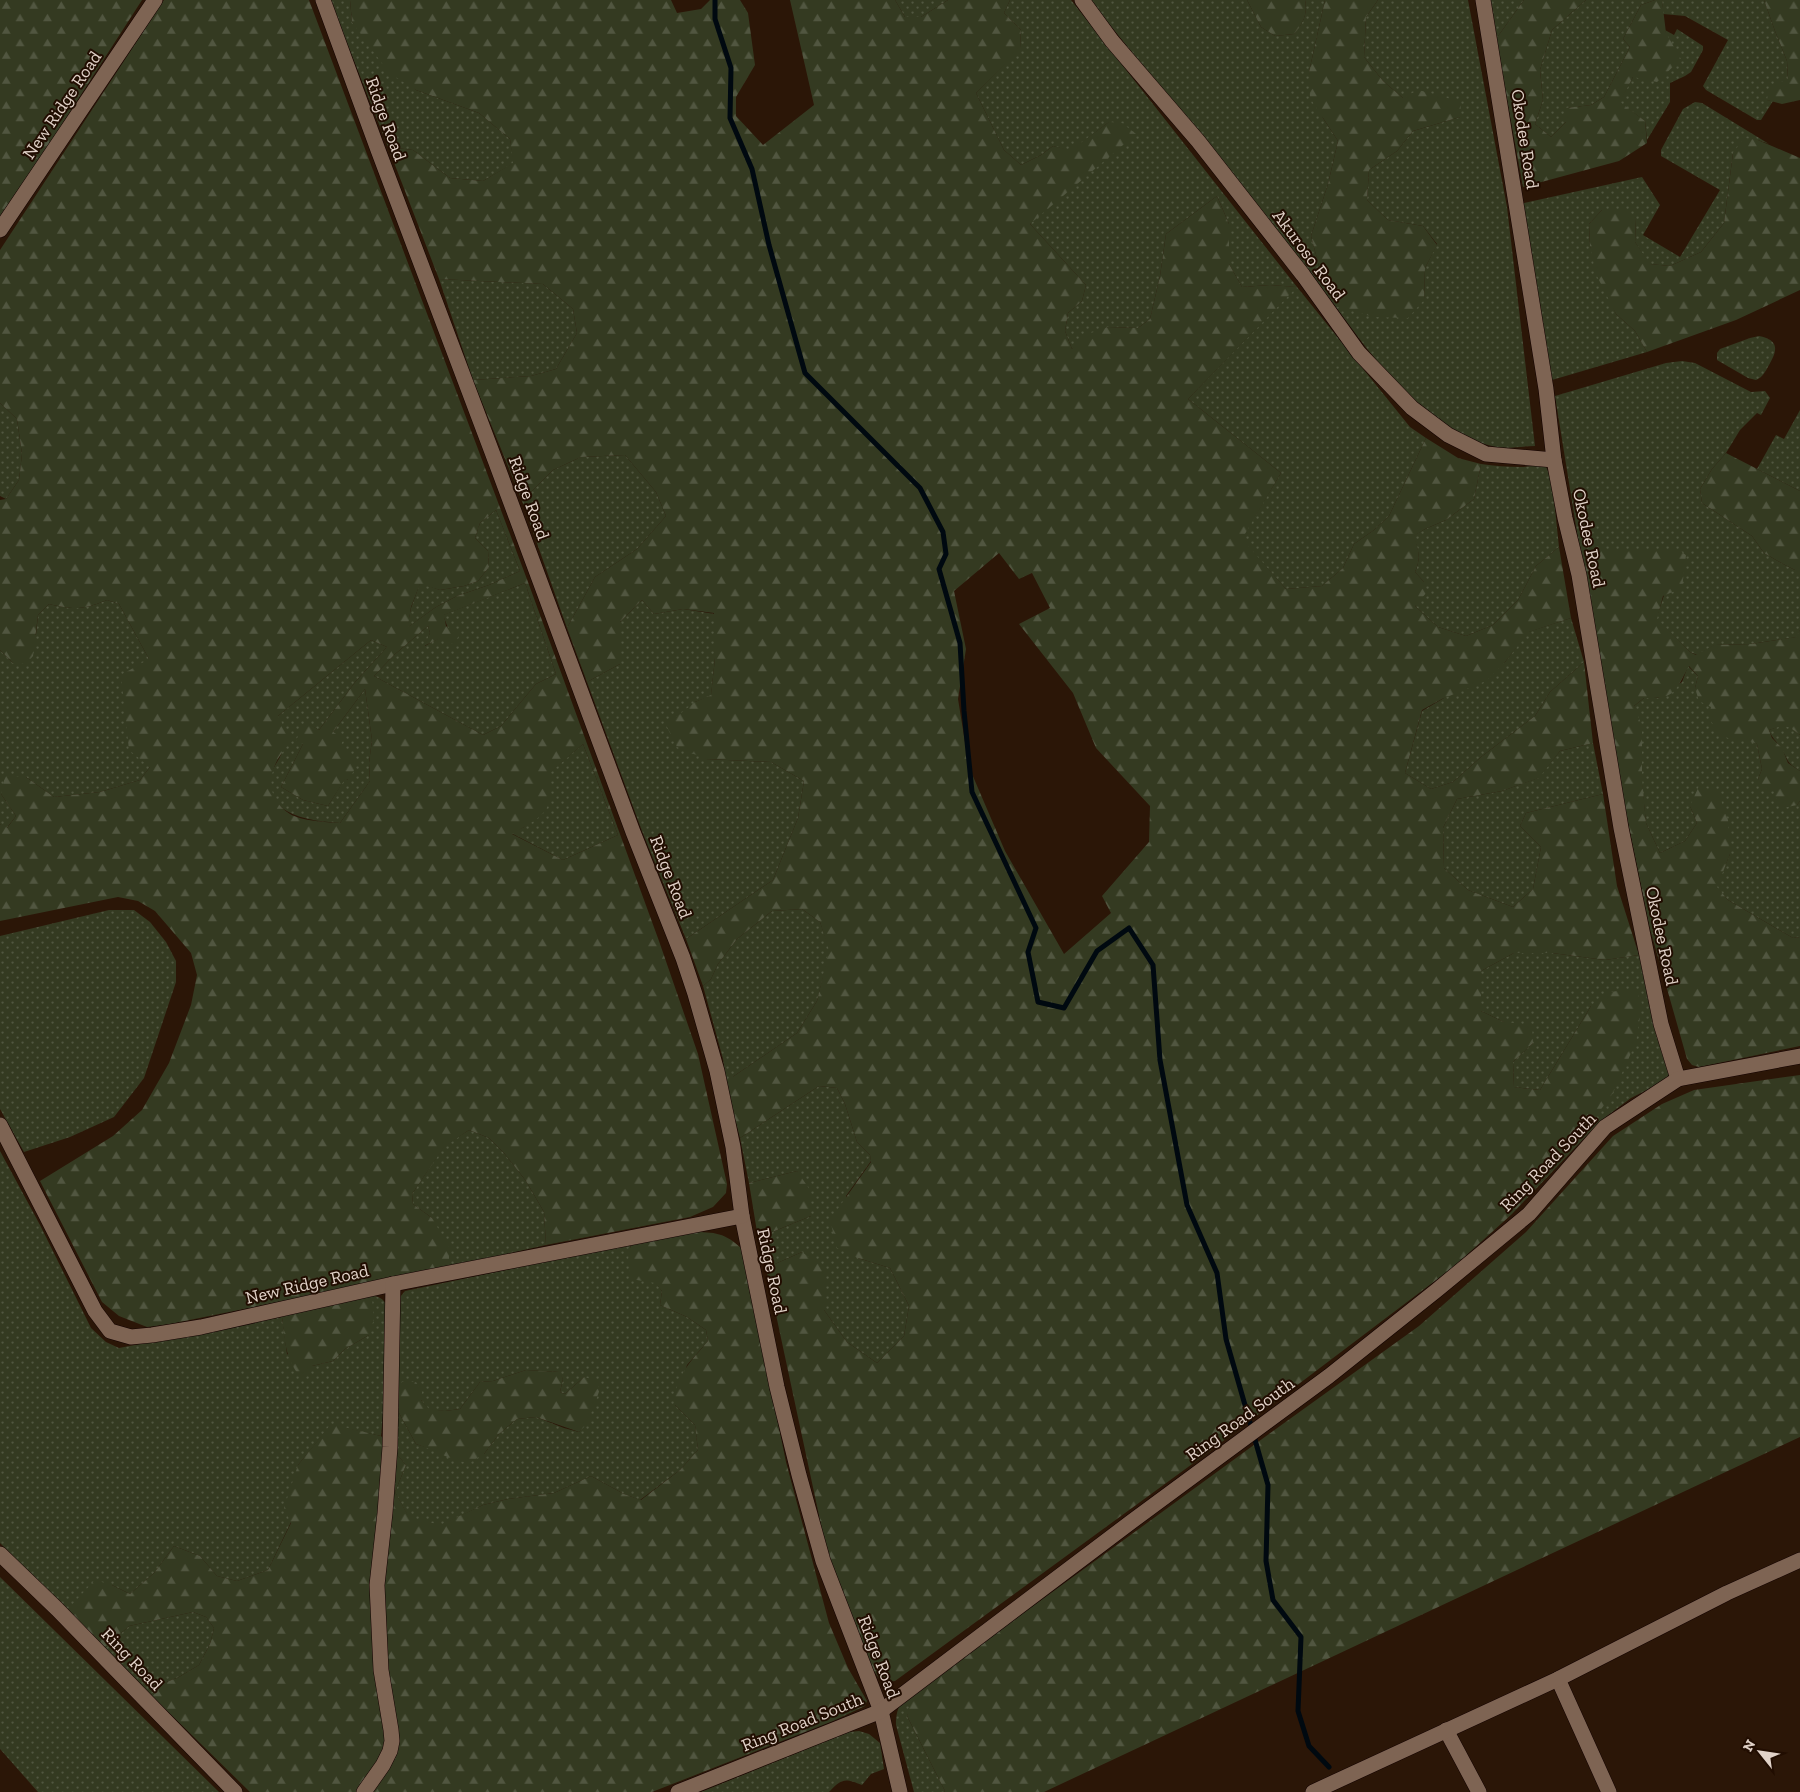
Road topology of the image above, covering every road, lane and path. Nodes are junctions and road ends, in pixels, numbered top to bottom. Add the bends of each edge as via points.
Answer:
1 (155, 0) edge
2 (323, 0) edge
3 (1082, 0) edge
4 (1483, 0) edge
5 (0, 230) edge
6 (1554, 460) junction
7 (1800, 1056) edge
8 (1678, 1079) junction
9 (0, 1125) edge
10 (742, 1216) junction
11 (393, 1284) junction
12 (0, 1554) edge
13 (1800, 1560) edge
14 (1558, 1679) junction
15 (881, 1711) junction
16 (1446, 1730) junction
17 (235, 1792) edge
18 (364, 1792) edge
19 (678, 1792) edge
20 (900, 1792) edge
21 (1313, 1792) edge
22 (1479, 1792) edge
23 (1609, 1792) edge

1 - 5 street, New Ridge Road
2 - 10 street, Ridge Road via 683,958 717,1071 733,1147
3 - 6 street, Akuroso Road via 1112,42 1198,141 1303,275 1359,353 1412,408 1448,435 1486,454
4 - 6 street, Okodee Road via 1546,388
6 - 8 street, Okodee Road via 1579,575 1621,828 1662,1024
7 - 8 street, Ring Road South
8 - 15 street, Ring Road South via 1605,1128 1529,1214 1329,1376
9 - 11 street, New Ridge Road via 95,1312 110,1331 130,1337 192,1329
10 - 11 street, New Ridge Road
10 - 15 street, Ridge Road via 777,1387 818,1544
11 - 18 street via 390,1447 377,1586 381,1670 392,1741 383,1765
12 - 17 street, Ring Road via 58,1609
13 - 14 street via 1727,1593
14 - 16 street
14 - 23 street
15 - 19 street, Ring Road South
15 - 20 street, Ridge Road
16 - 21 street
16 - 22 street

